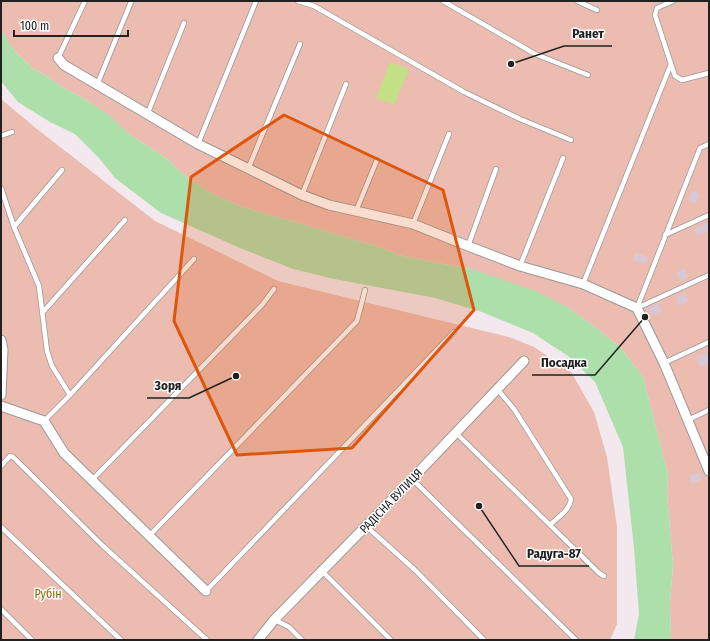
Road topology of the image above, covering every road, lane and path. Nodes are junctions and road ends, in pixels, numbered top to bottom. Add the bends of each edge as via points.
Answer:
1 (85, 1) edge
2 (256, 1) edge
3 (298, 1) edge
4 (443, 1) edge
5 (577, 1) edge
6 (673, 1) edge
7 (131, 2) dead end
8 (315, 4) edge
9 (597, 10) dead end
10 (184, 23) dead end
11 (300, 44) dead end
12 (58, 58) joint
13 (671, 64) junction
14 (709, 73) edge
15 (588, 76) dead end
16 (346, 84) dead end
17 (97, 85) junction
18 (147, 115) junction
19 (12, 132) dead end
20 (449, 134) dead end
21 (1, 136) edge
22 (571, 140) dead end
23 (198, 144) junction
24 (709, 144) edge
25 (564, 158) dead end
26 (377, 160) dead end
27 (248, 169) junction
28 (62, 170) dead end
29 (496, 170) dead end
30 (1, 188) edge
31 (302, 195) junction
32 (356, 211) junction
33 (709, 215) edge
34 (125, 220) dead end
35 (413, 224) junction
36 (14, 227) junction
37 (665, 234) junction
38 (468, 246) junction
39 (194, 259) dead end
40 (520, 266) junction
41 (709, 275) edge
42 (583, 284) junction
43 (274, 289) dead end
44 (364, 290) dead end
45 (637, 308) junction
46 (43, 312) junction
47 (454, 332) dead end
48 (1, 340) edge
49 (709, 342) edge
50 (524, 361) dead end
51 (664, 363) junction
52 (498, 390) junction
53 (1, 395) edge
54 (70, 395) junction
55 (1, 406) edge
56 (709, 410) edge
57 (688, 420) junction
58 (44, 421) junction
59 (456, 433) junction
60 (1, 466) edge
61 (709, 471) edge
62 (412, 479) junction
63 (92, 480) junction
64 (550, 525) junction
65 (366, 526) junction
66 (1, 527) edge
67 (149, 536) junction
68 (322, 571) junction
69 (604, 576) dead end
70 (206, 591) joint
71 (1, 608) edge
72 (274, 620) junction
73 (32, 640) edge
74 (121, 640) edge
75 (207, 640) edge
76 (258, 640) edge
77 (302, 640) edge
78 (391, 640) edge
79 (484, 640) edge
80 (576, 640) edge

1 - 12 lane
2 - 23 lane
3 - 8 lane
4 - 15 lane via 535,54
5 - 9 lane
6 - 13 lane via 657,8 655,15
7 - 17 lane
8 - 22 lane via 464,92
10 - 18 lane
11 - 27 lane
12 - 17 street via 64,66
13 - 14 lane via 676,76 682,80
13 - 42 lane
16 - 31 lane
17 - 18 street
18 - 23 street
19 - 21 lane
20 - 35 lane
23 - 27 street
24 - 37 lane via 700,148
25 - 40 lane
26 - 32 lane
27 - 31 street
28 - 36 lane
29 - 38 lane
30 - 36 lane
31 - 32 street
32 - 35 street
33 - 37 lane
34 - 46 lane
35 - 38 street
36 - 46 lane via 39,286
37 - 45 lane
38 - 40 street
39 - 54 lane
40 - 42 street
41 - 45 lane
42 - 45 street
43 - 63 lane via 262,305
44 - 67 lane via 357,320
45 - 51 street
46 - 54 lane via 47,351 52,366
47 - 70 lane
48 - 53 street
49 - 51 lane
50 - 52 street, РАДІСНА ВУЛИЦЯ
51 - 57 street
52 - 59 street, РАДІСНА ВУЛИЦЯ
52 - 64 lane via 514,409 571,499 568,508
54 - 58 lane
55 - 58 street
56 - 57 lane
57 - 61 street
58 - 63 street via 64,453
59 - 62 street, РАДІСНА ВУЛИЦЯ
59 - 64 lane
60 - 75 lane via 13,456 102,546
62 - 65 street, РАДІСНА ВУЛИЦЯ
62 - 80 lane
63 - 67 street
64 - 69 lane
65 - 68 street, РАДІСНА ВУЛИЦЯ
65 - 79 lane via 415,570
66 - 74 lane
67 - 70 street
68 - 72 street, РАДІСНА ВУЛИЦЯ
68 - 78 lane
71 - 73 lane
72 - 76 street, РАДІСНА ВУЛИЦЯ
72 - 77 lane via 289,627

